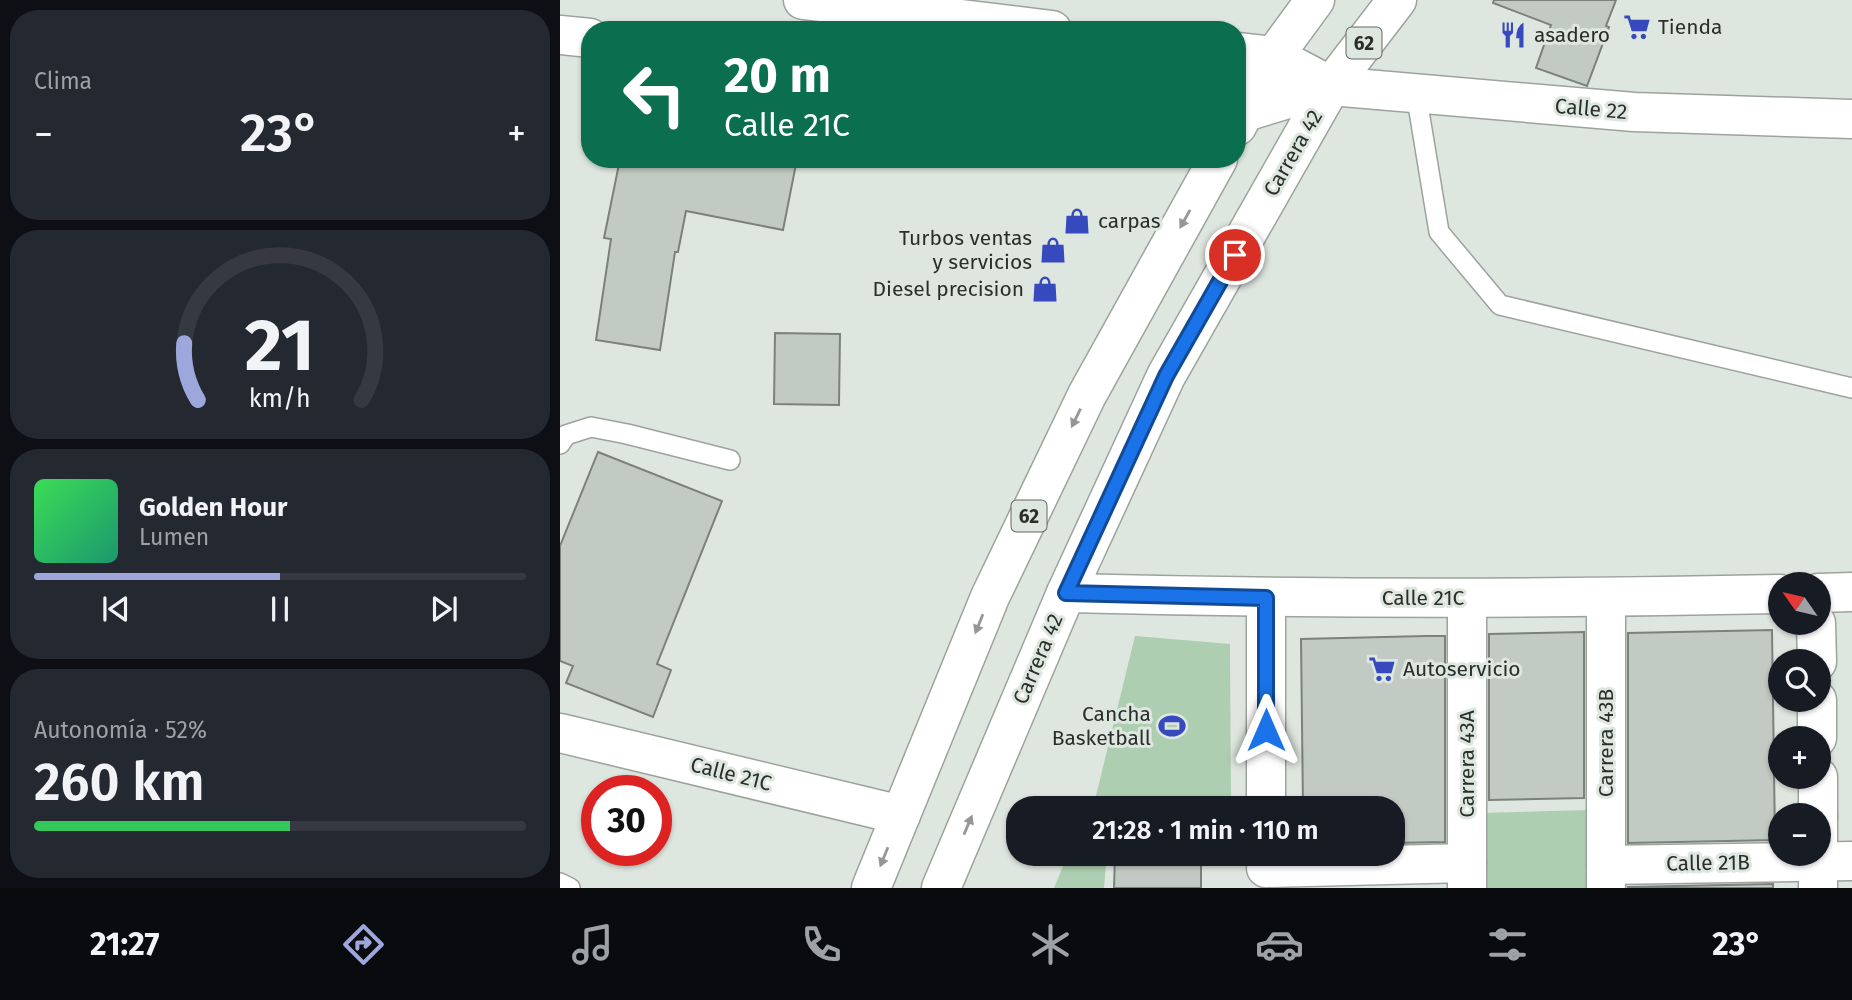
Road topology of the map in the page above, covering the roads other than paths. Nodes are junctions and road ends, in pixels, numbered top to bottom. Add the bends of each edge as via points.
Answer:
1 (803, 0) edge
2 (1315, 0) edge
3 (1397, 0) edge
4 (977, 21) edge
5 (560, 35) edge
6 (581, 37) edge
7 (1255, 54) edge
8 (1331, 86) junction
9 (1246, 92) edge
10 (1416, 93) junction
11 (1246, 115) edge
12 (1852, 119) edge
13 (1213, 168) edge
14 (1852, 388) edge
15 (560, 444) edge
16 (730, 460) dead end
17 (1852, 592) edge
18 (1066, 593) junction
19 (1831, 593) edge
20 (1768, 594) edge
21 (1266, 598) junction
22 (1606, 598) junction
23 (1467, 599) junction
24 (560, 733) edge
25 (1266, 796) edge
26 (901, 815) junction
27 (1266, 870) edge
28 (1830, 870) edge
29 (1467, 875) edge
30 (1606, 876) edge
31 (560, 883) edge
32 (570, 888) edge
33 (871, 888) edge
34 (941, 888) edge

1 - 4 main road
2 - 7 main road
3 - 8 main road, Carrera 42 / 62
5 - 6 main road
7 - 8 main road
7 - 9 main road
8 - 10 main road, Calle 22
8 - 11 main road
8 - 18 main road, Carrera 42 / 62 via 1166,376
10 - 12 main road, Calle 22 via 1634,112
10 - 14 lane via 1439,232 1500,304
13 -> 26 main road, 62 via 1081,407 990,597
15 - 16 lane via 566,435 591,427
17 - 19 main road
18 - 21 main road, Calle 21C
34 -> 18 main road, Carrera 42 / 62
20 - 22 main road, Calle 21C
21 - 23 main road, Calle 21C
21 - 25 main road
22 - 23 main road, Calle 21C
22 - 30 main road, Carrera 43B
23 - 29 main road, Carrera 43A
24 - 26 main road, Calle 21C
26 -> 33 main road, 62
27 - 29 main road
28 - 30 main road, Calle 21B
31 - 32 lane

